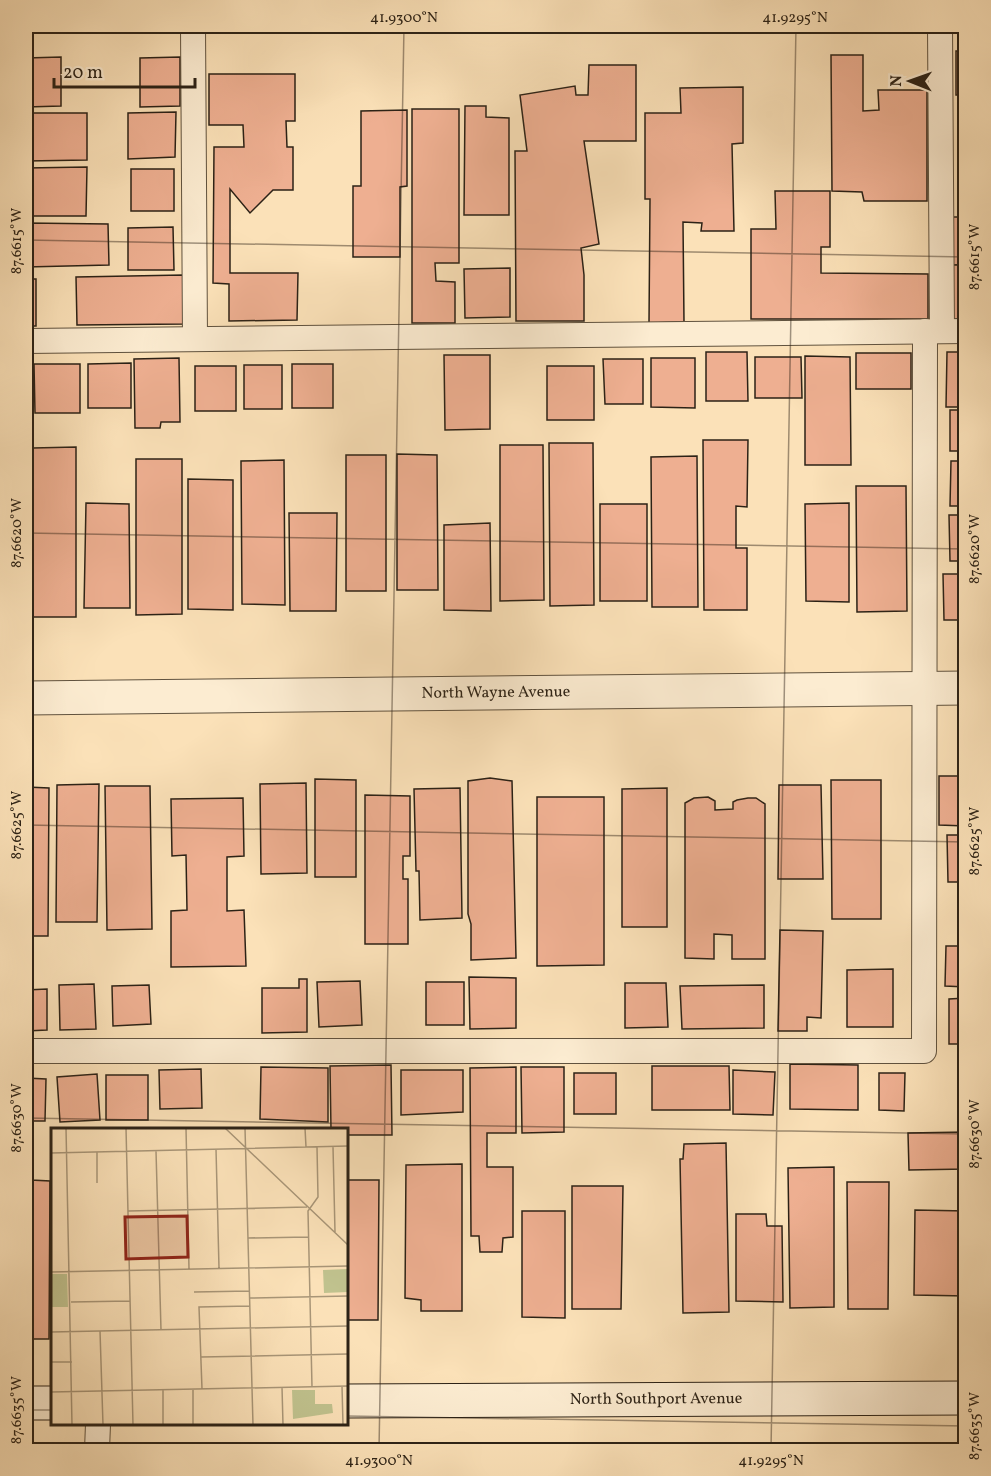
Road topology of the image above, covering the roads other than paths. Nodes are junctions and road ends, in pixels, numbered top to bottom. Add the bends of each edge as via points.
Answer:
1 (193, 26) edge
2 (940, 26) edge
3 (944, 331) edge
4 (195, 339) junction
5 (26, 340) edge
6 (925, 688) junction
7 (966, 688) edge
8 (26, 698) edge
9 (26, 1051) edge
10 (966, 1398) edge
11 (348, 1401) edge
12 (26, 1403) edge
13 (51, 1403) edge
14 (98, 1425) edge
15 (97, 1450) edge

1 - 4 lane
2 - 3 lane
3 - 4 lane
3 - 6 lane
4 - 5 lane
6 - 7 street, North Wayne Avenue
6 - 8 street, North Wayne Avenue
6 - 9 lane via 924,1051
10 - 11 street, North Southport Avenue
12 - 13 street
14 - 15 lane

